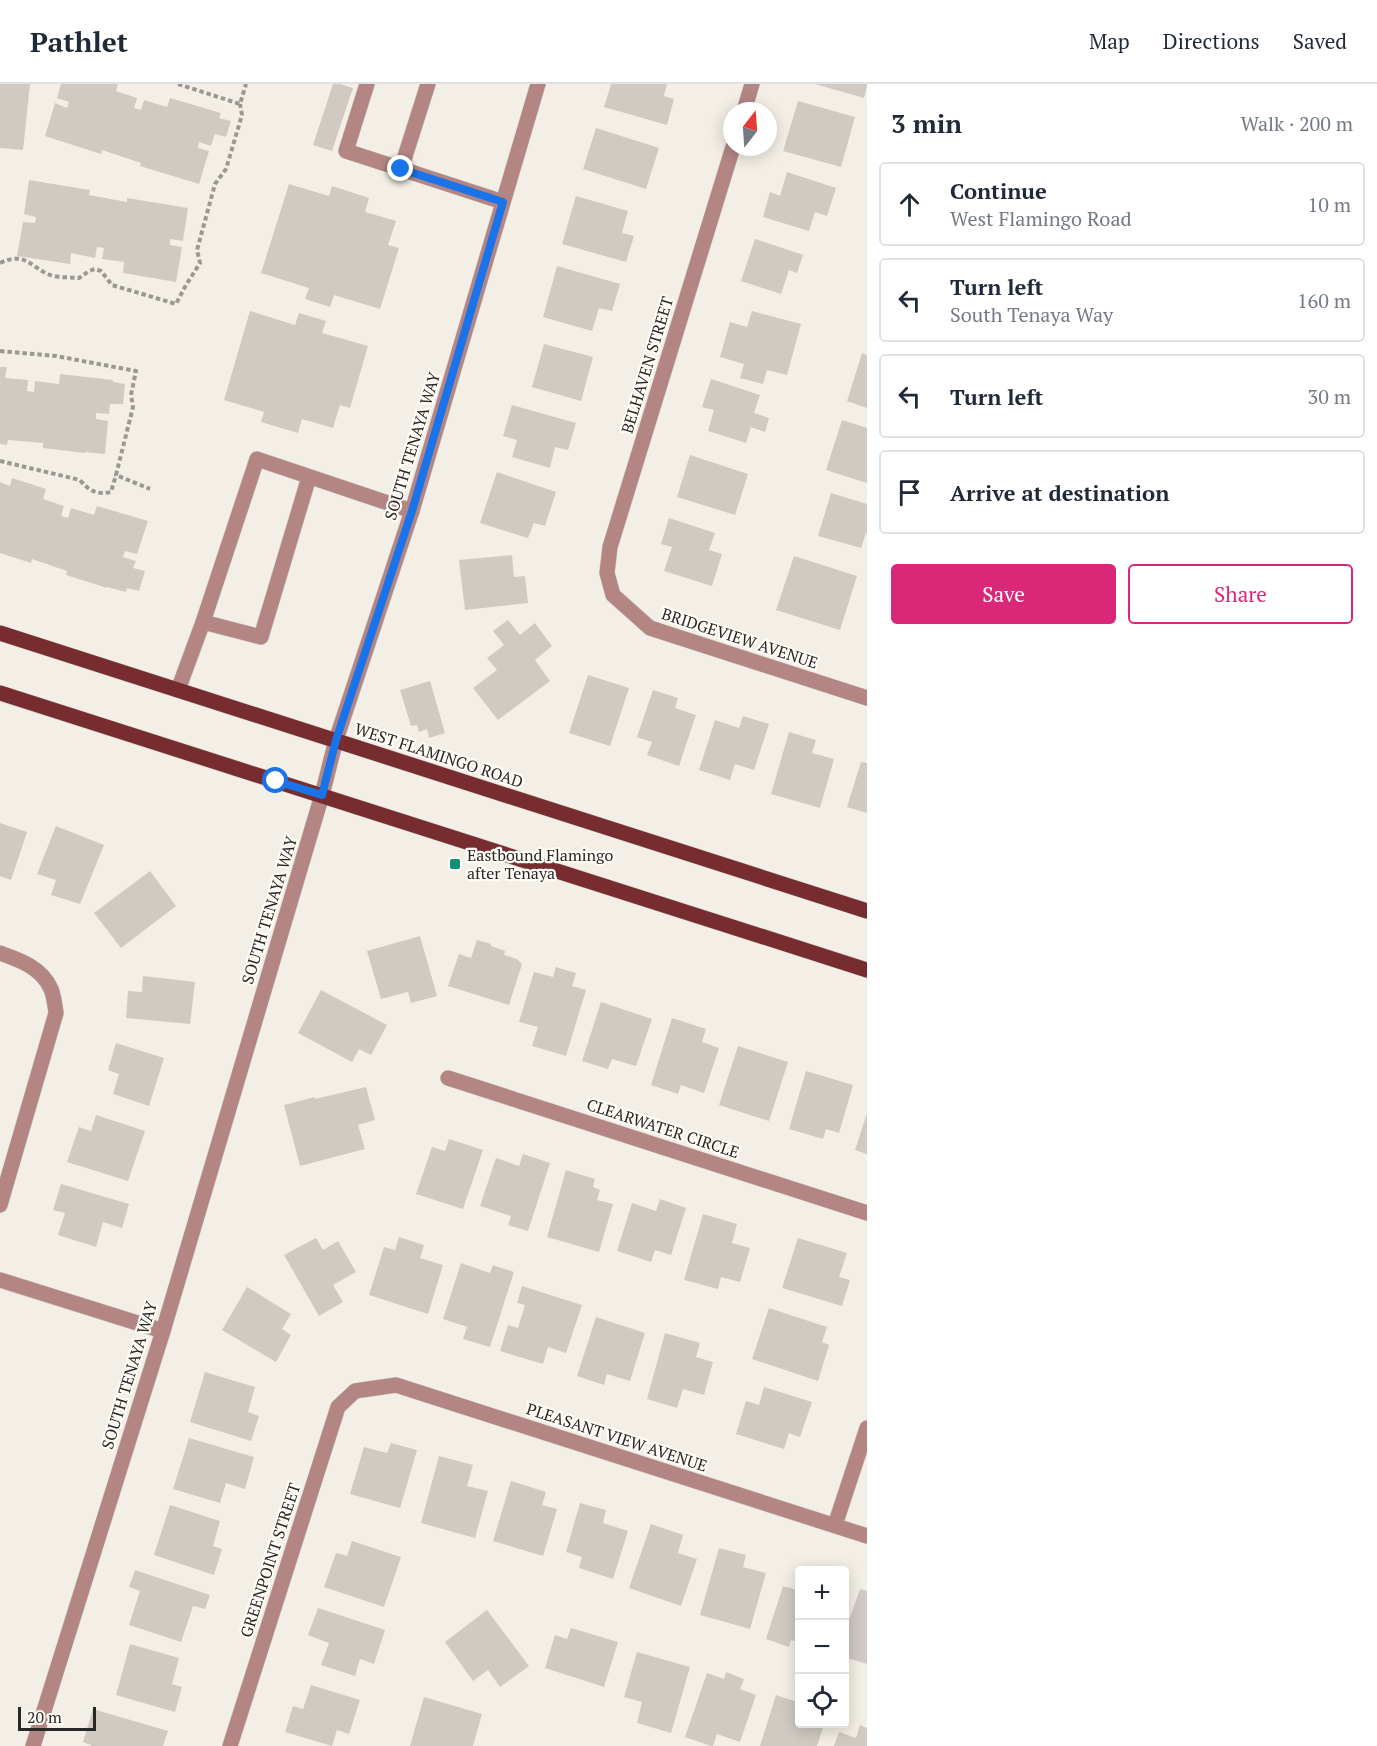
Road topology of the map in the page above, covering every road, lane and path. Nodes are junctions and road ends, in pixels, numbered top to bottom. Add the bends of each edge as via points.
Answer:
1 (178, 84) edge
2 (246, 84) edge
3 (367, 84) edge
4 (428, 84) edge
5 (538, 84) edge
6 (752, 84) edge
7 (747, 102) edge
8 (240, 104) junction
9 (730, 156) edge
10 (401, 169) junction
11 (503, 202) junction
12 (0, 263) edge
13 (0, 351) edge
14 (0, 461) edge
15 (116, 475) junction
16 (309, 477) junction
17 (150, 489) dead end
18 (412, 511) junction
19 (613, 595) joint
20 (203, 622) junction
21 (0, 633) edge
22 (178, 690) junction
23 (0, 693) edge
24 (867, 698) edge
25 (336, 740) junction
26 (322, 795) junction
27 (867, 911) edge
28 (0, 954) edge
29 (867, 970) edge
30 (448, 1078) dead end
31 (0, 1205) edge
32 (867, 1213) edge
33 (0, 1280) edge
34 (162, 1331) junction
35 (355, 1391) joint
36 (867, 1428) edge
37 (835, 1526) junction
38 (867, 1536) edge
39 (33, 1746) edge
40 (230, 1746) edge

1 - 8 path
2 - 8 path
3 - 10 street via 346,151
4 - 10 street
5 - 11 street, SOUTH TENAYA WAY
6 - 7 street
8 - 12 path via 242,116 226,169 215,184 197,250 200,263 176,304 112,285 95,269 80,278 50,275 23,259
9 - 19 street, BELHAVEN STREET via 610,547 607,573
10 - 11 street
11 - 18 street, SOUTH TENAYA WAY
13 - 15 path via 56,356 136,371 133,407
14 - 15 path via 80,480 88,490 103,494 111,492
15 - 17 path
16 - 18 street
16 - 20 street via 261,637
16 - 20 street via 256,459
18 - 25 street, SOUTH TENAYA WAY
19 - 24 street, BRIDGEVIEW AVENUE via 650,628
20 - 22 street
21 - 22 main road, WEST FLAMINGO ROAD
22 - 25 main road, WEST FLAMINGO ROAD
23 - 26 main road
25 - 26 street, SOUTH TENAYA WAY
25 - 27 main road, WEST FLAMINGO ROAD
26 - 29 main road
26 - 34 street, SOUTH TENAYA WAY
28 - 31 street via 38,970 51,989 56,1013
30 - 32 street, CLEARWATER CIRCLE
33 - 34 street
34 - 39 street, SOUTH TENAYA WAY
35 - 37 street, PLEASANT VIEW AVENUE via 396,1385
35 - 40 street, GREENPOINT STREET via 338,1407
36 - 37 street
37 - 38 street, PLEASANT VIEW AVENUE

